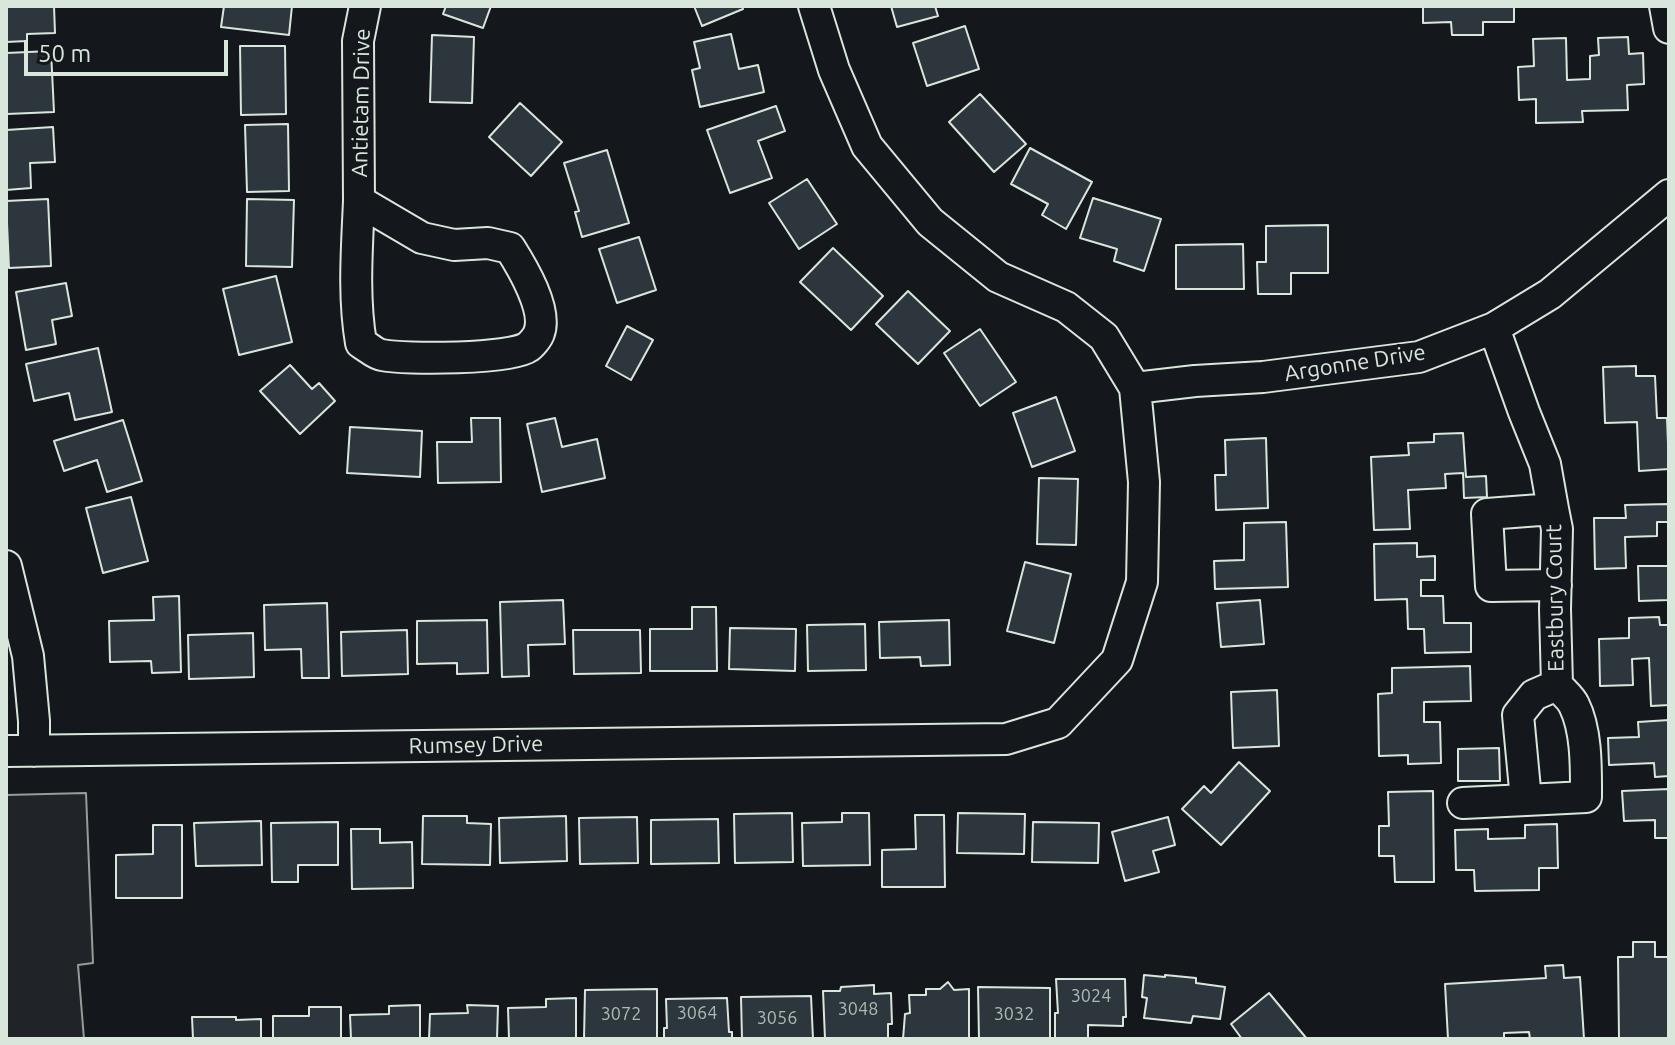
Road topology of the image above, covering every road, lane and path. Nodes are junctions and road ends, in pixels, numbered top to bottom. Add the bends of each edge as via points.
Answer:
1 (365, 6) edge
2 (814, 6) edge
3 (1665, 6) edge
4 (1669, 28) edge
5 (1669, 195) edge
6 (359, 201) junction
7 (1494, 328) junction
8 (1135, 388) junction
9 (1553, 509) junction
10 (6, 566) edge
11 (1556, 585) junction
12 (1557, 685) junction
13 (20, 751) edge
14 (1526, 800) junction
15 (1463, 803) dead end

1 - 6 street, Antietam Drive via 358,41
2 - 8 street via 867,146 903,190 930,222 998,277 1066,307 1104,337
3 - 4 street
5 - 7 street, Argonne Drive via 1550,294
6 - 6 street, Antietam Drive via 361,343 379,355 506,355 527,348 539,334 541,318 531,288 510,248 422,238
7 - 8 street, Argonne Drive via 1419,357
7 - 9 street, Eastbury Court via 1545,464
8 - 13 street, Rumsey Drive via 1144,482 1142,582 1117,660 1058,723 1006,739
9 - 11 street, Eastbury Court
9 - 11 street via 1487,514 1491,586
10 - 13 street via 28,656 34,721
11 - 12 street, Eastbury Court
12 - 14 street, Eastbury Court via 1534,695 1518,715
12 - 14 street, Eastbury Court via 1574,704 1580,727 1586,797
14 - 15 street

